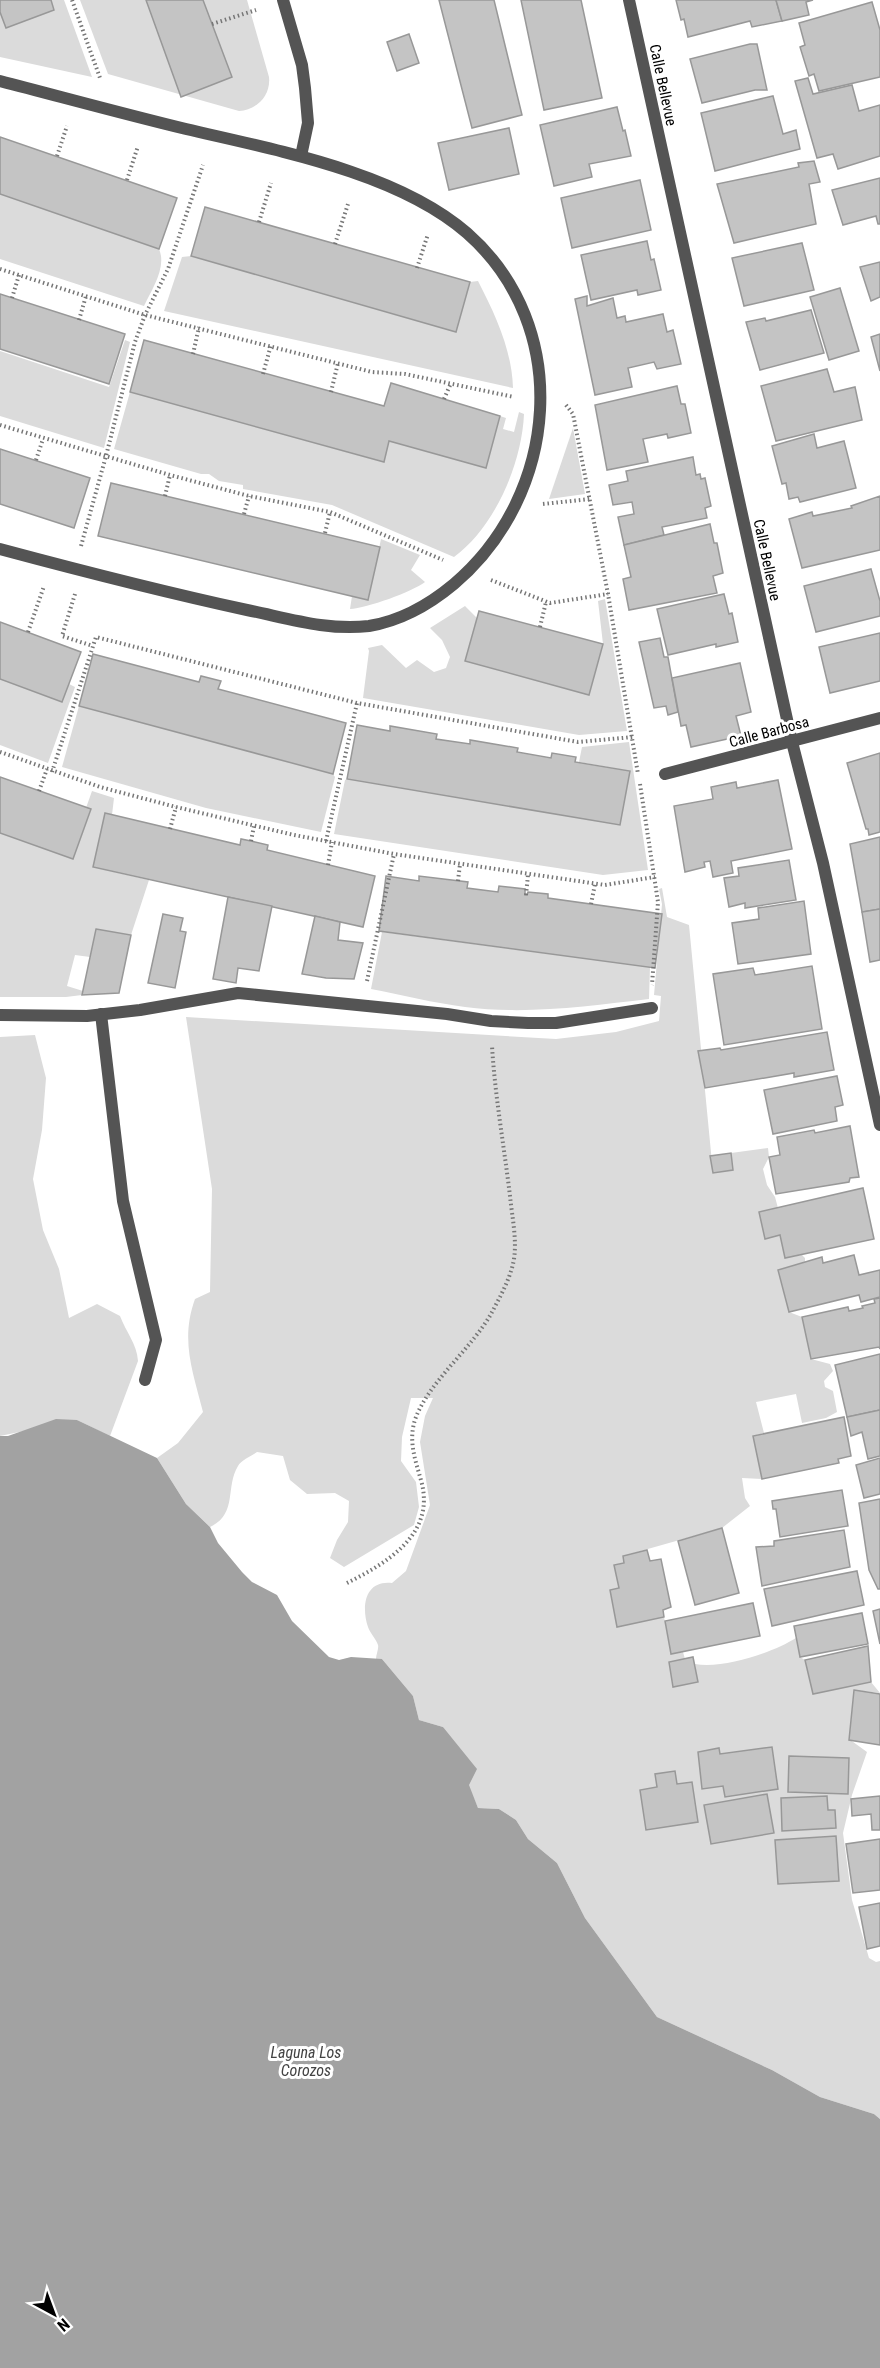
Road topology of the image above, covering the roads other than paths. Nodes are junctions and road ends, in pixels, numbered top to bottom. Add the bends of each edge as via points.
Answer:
1 (283, 0) edge
2 (629, 0) edge
3 (0, 81) edge
4 (301, 156) junction
5 (0, 549) edge
6 (880, 718) edge
7 (792, 742) junction
8 (665, 774) dead end
9 (652, 1008) road end
10 (101, 1014) junction
11 (0, 1015) edge
12 (880, 1125) edge
13 (145, 1380) dead end

1 - 4 street via 302,65 308,123
2 - 7 street, Calle Bellevue
3 - 4 street
4 - 5 street via 364,176 438,212 466,233 510,281 528,318 540,364 542,405 528,477 495,540 469,571 416,610 369,626 328,627
6 - 7 street, Calle Barbosa
7 - 8 street, Calle Barbosa
7 - 12 street, Calle Bellevue via 823,863
9 - 10 street via 556,1023 491,1021 238,993
10 - 11 street
10 - 13 street via 123,1201 156,1340

